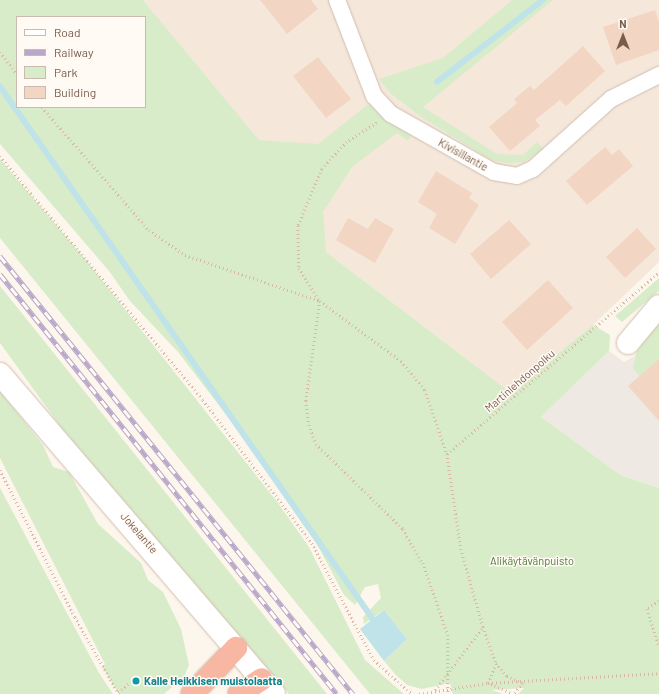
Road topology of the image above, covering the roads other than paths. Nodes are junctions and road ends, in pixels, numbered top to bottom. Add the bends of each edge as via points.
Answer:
1 (337, 0) edge
2 (659, 75) edge
3 (659, 306) edge
4 (628, 343) dead end
5 (0, 374) edge
6 (236, 648) junction
7 (268, 686) edge
8 (192, 694) edge
9 (239, 694) edge

1 - 2 street, Kivisillantie via 364,78 374,96 391,114 494,172 517,176 533,169 611,99
3 - 4 main road
5 - 6 main road, Jokelantie
6 - 7 main road, Jokelantie
6 - 8 highway
7 - 9 highway

